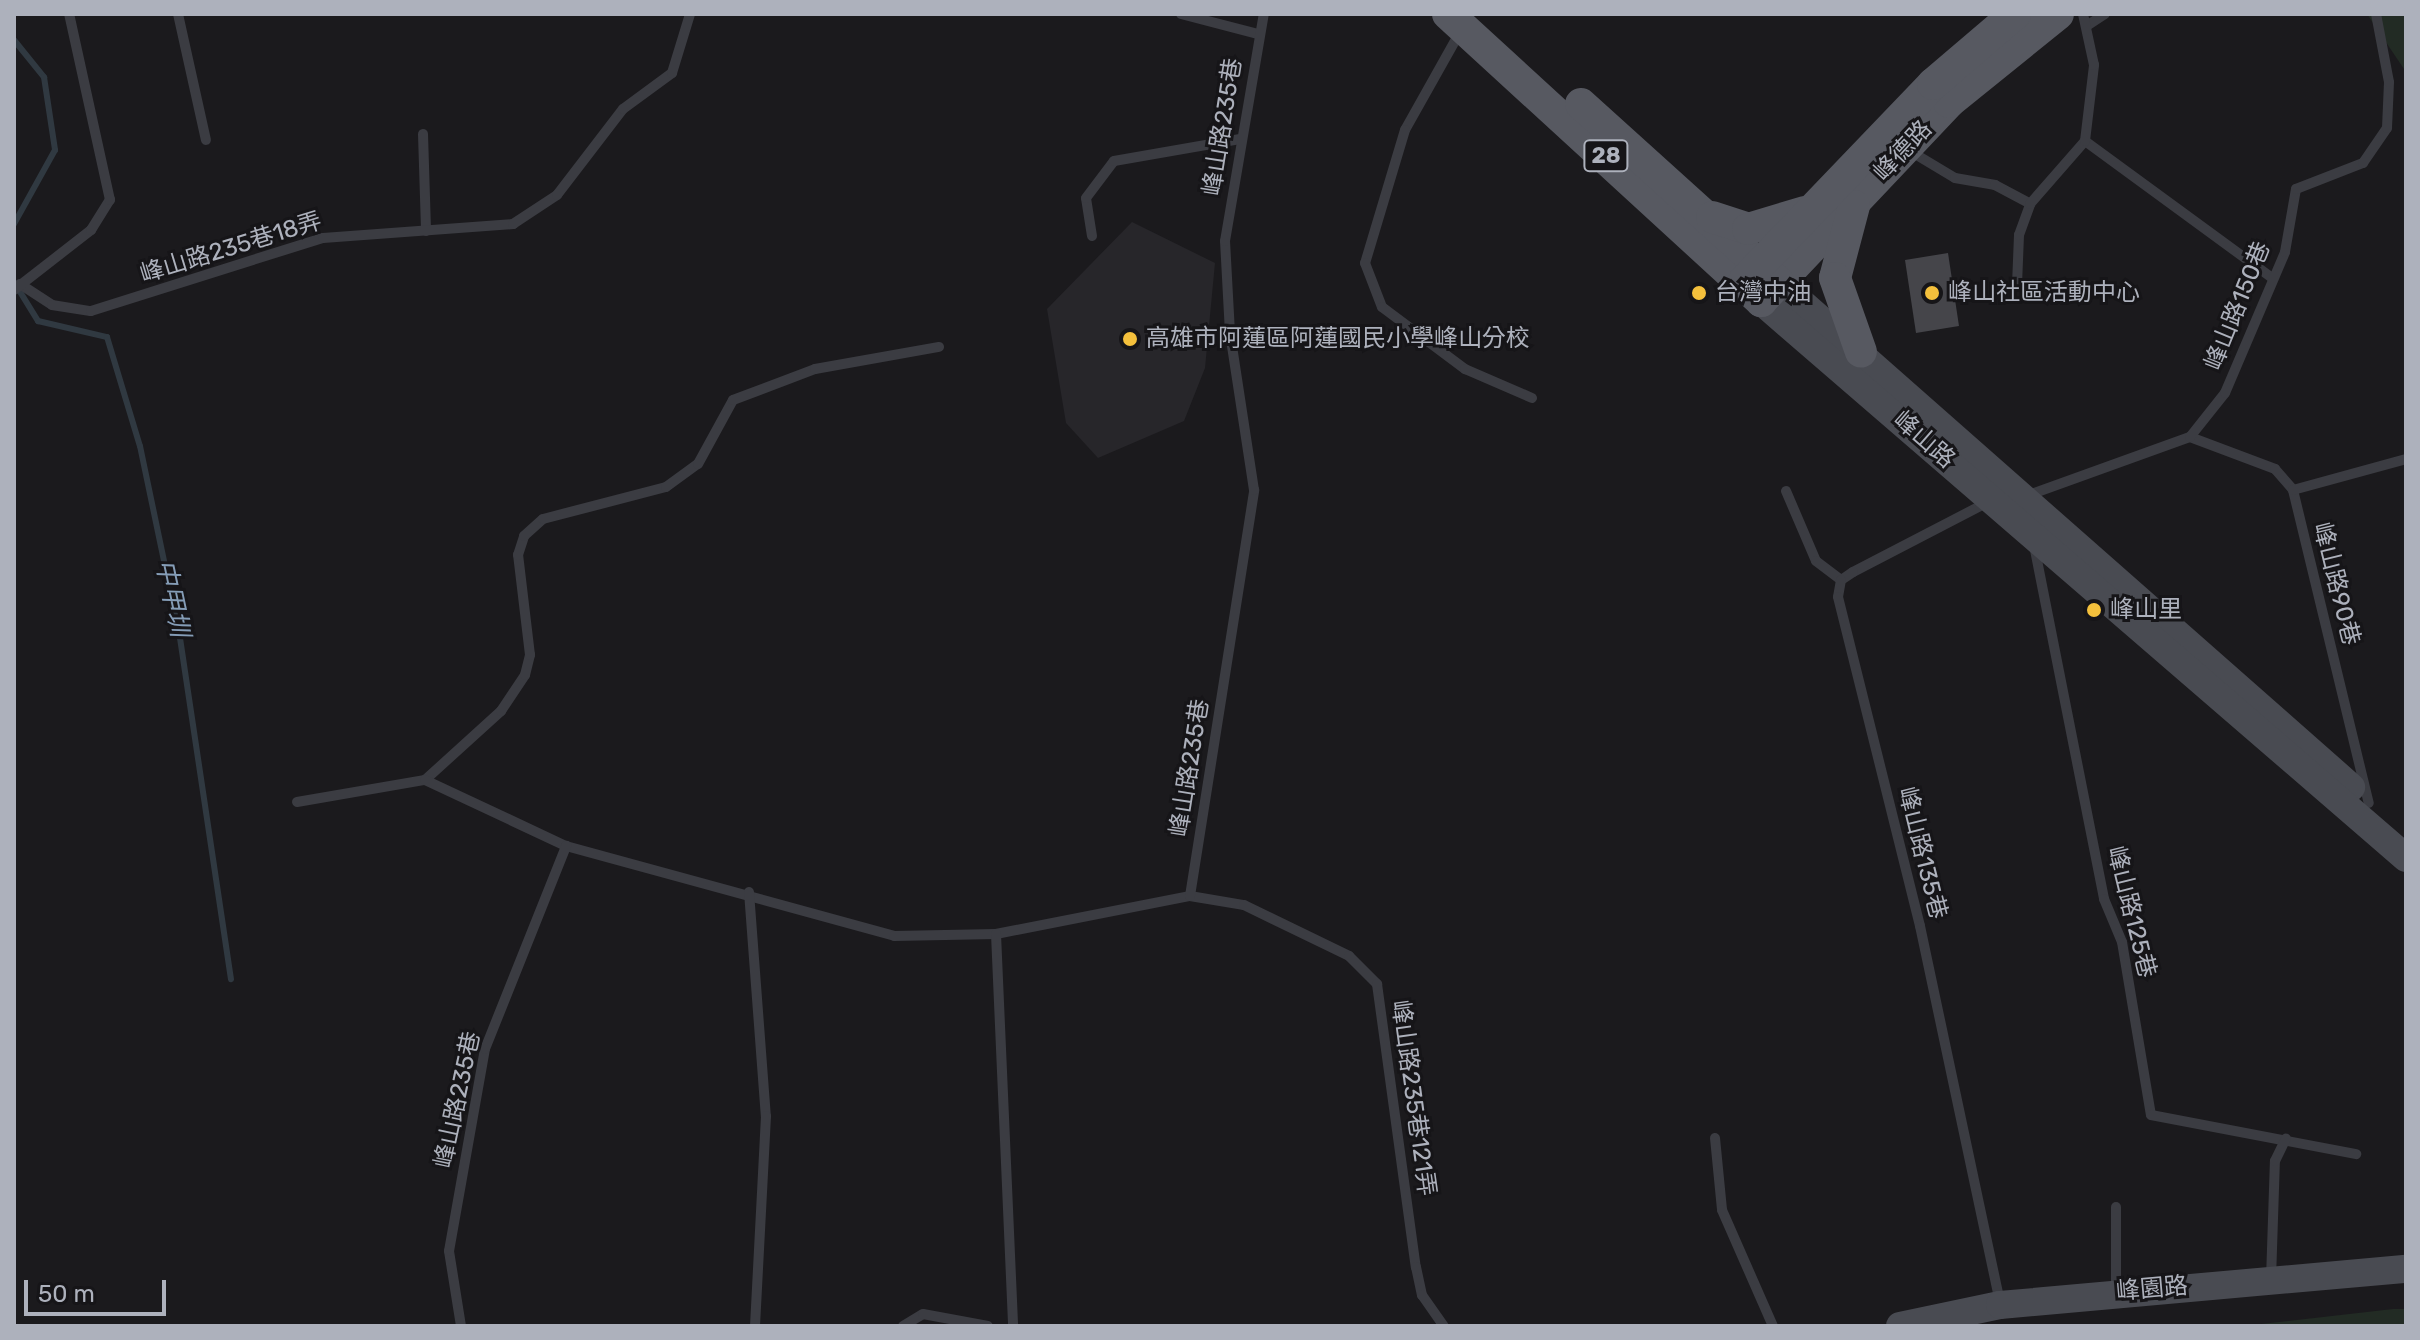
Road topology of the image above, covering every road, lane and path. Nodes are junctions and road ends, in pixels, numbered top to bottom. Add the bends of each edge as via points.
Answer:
1 (69, 14) edge
2 (178, 14) edge
3 (690, 14) edge
4 (1181, 14) edge
5 (1264, 14) edge
6 (2015, 14) edge
7 (2105, 14) edge
8 (2376, 14) edge
9 (1463, 18) edge
10 (2076, 18) edge
11 (1258, 34) junction
12 (423, 134) dead end
13 (1240, 139) junction
14 (206, 140) dead end
15 (2085, 141) junction
16 (1905, 148) junction
17 (1846, 196) junction
18 (2030, 204) junction
19 (1704, 215) junction
20 (426, 231) junction
21 (1092, 236) dead end
22 (2272, 278) junction
23 (1760, 283) junction
24 (2017, 285) dead end
25 (18, 287) edge
26 (939, 347) dead end
27 (1861, 352) junction
28 (1532, 398) dead end
29 (2190, 437) junction
30 (2406, 459) edge
31 (2293, 490) junction
32 (1786, 491) dead end
33 (1993, 499) junction
34 (2035, 515) junction
35 (1841, 580) junction
36 (425, 780) junction
37 (297, 802) dead end
38 (2369, 803) junction
39 (2406, 834) edge
40 (566, 846) junction
41 (2406, 858) edge
42 (749, 892) junction
43 (1190, 896) junction
44 (996, 934) junction
45 (1715, 1138) dead end
46 (2286, 1138) junction
47 (2356, 1154) dead end
48 (2116, 1207) dead end
49 (2406, 1269) edge
50 (2271, 1279) junction
51 (2116, 1292) junction
52 (2000, 1305) junction
53 (461, 1326) edge
54 (755, 1326) edge
55 (903, 1326) edge
56 (988, 1326) edge
57 (1013, 1326) edge
58 (1444, 1326) edge
59 (1773, 1326) edge
60 (1900, 1326) edge

1 - 25 lane via 110,200 91,230
2 - 14 lane
3 - 20 lane, 峰山路235巷18弄 via 672,73 623,109 535,214 513,224
4 - 11 lane
5 - 11 lane, 峰山路235巷
6 - 17 main road, 峰德路 via 1933,84
7 - 10 lane
8 - 22 lane, 峰山路150巷 via 2389,82 2387,128 2363,163 2296,189 2285,252
9 - 19 main road, 峰山路 / 28
9 - 23 main road, 峰山路 / 28
9 - 28 lane via 1405,130 1365,263 1382,307 1465,369
10 - 15 lane via 2094,65
10 - 16 main road, 峰德路 via 1949,102
11 - 13 lane, 峰山路235巷
12 - 20 lane
13 - 21 lane via 1114,161 1086,198
13 - 43 lane, 峰山路235巷 via 1225,241 1230,333 1254,490
15 - 18 lane
15 - 22 lane
16 - 17 main road, 峰德路
16 - 18 lane via 1955,178 1995,185
17 - 19 main road via 1773,226 1748,229
17 - 23 main road, 峰德路
17 - 27 main road via 1835,278
18 - 24 lane via 2019,235
19 - 23 main road, 峰山路 / 28
20 - 25 lane, 峰山路235巷18弄 via 323,238 91,311 52,305
22 - 29 lane, 峰山路150巷 via 2225,393
23 - 27 street, 峰山路
23 - 33 street, 峰山路
26 - 36 lane via 815,369 733,400 698,464 666,487 543,519 524,536 518,555 530,655 525,675 501,711
27 - 34 street, 峰山路
29 - 31 lane via 2275,469
29 - 34 lane
30 - 31 lane
31 - 38 lane, 峰山路90巷
32 - 35 lane via 1816,561
33 - 34 street, 峰山路
33 - 35 lane
34 - 38 street, 峰山路
34 - 41 street, 峰山路
34 - 46 lane, 峰山路125巷 via 2104,899 2122,942 2148,1107 2159,1119
35 - 52 lane, 峰山路135巷 via 1838,597 1920,926
36 - 37 lane
36 - 40 lane
38 - 39 street, 峰山路
40 - 42 lane
40 - 53 lane, 峰山路235巷 via 485,1049 449,1251
42 - 44 lane via 879,933
42 - 54 lane via 766,1116
43 - 44 lane
43 - 58 lane, 峰山路235巷121弄 via 1244,905 1370,970 1416,1267 1422,1295
44 - 57 lane
45 - 59 lane via 1722,1210
46 - 47 lane, 峰山路125巷 via 2304,1149
46 - 50 lane via 2275,1161
48 - 51 lane
49 - 50 street, 峰園路
50 - 51 street, 峰園路
51 - 52 street, 峰園路
52 - 60 street, 峰園路
55 - 56 lane via 923,1314

